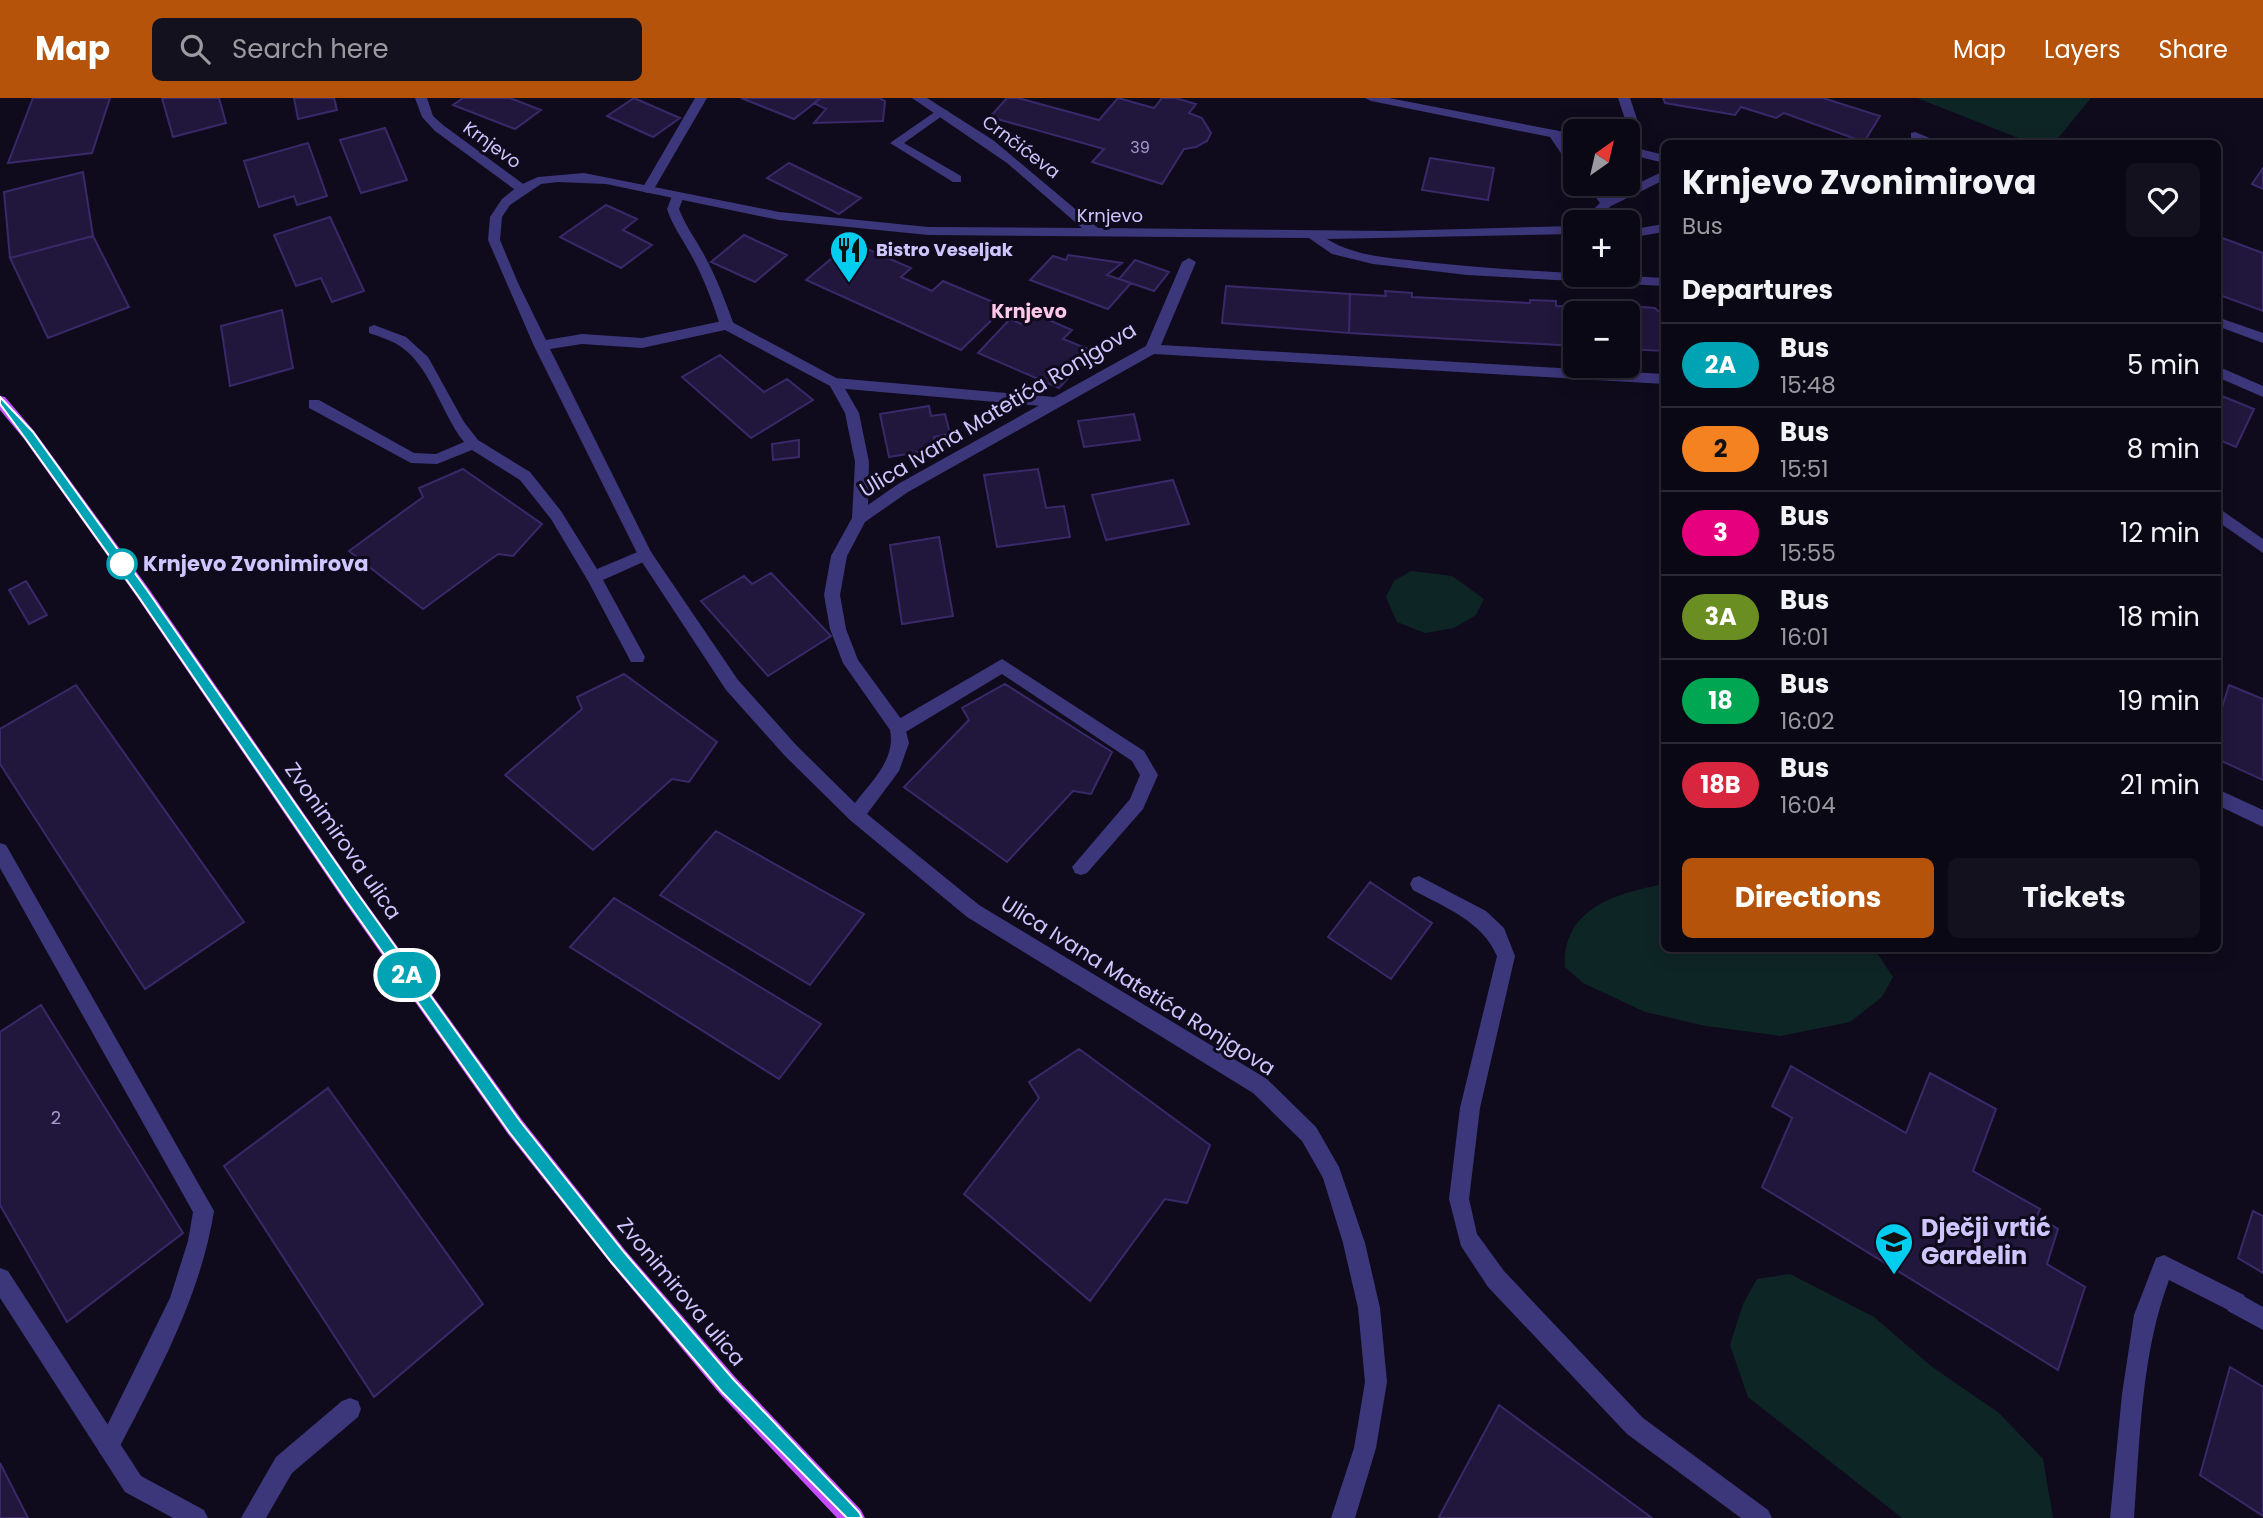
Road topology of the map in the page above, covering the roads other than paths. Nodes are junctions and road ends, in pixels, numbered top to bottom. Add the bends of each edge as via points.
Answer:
1 (421, 98) edge
2 (701, 98) edge
3 (918, 98) edge
4 (1371, 98) edge
5 (1624, 98) edge
6 (943, 111) junction
7 (1631, 119) edge
8 (1554, 134) junction
9 (1563, 136) edge
10 (1915, 136) dead end
11 (1924, 140) edge
12 (1563, 147) edge
13 (1640, 154) edge
14 (1661, 158) edge
15 (1661, 176) edge
16 (957, 179) dead end
17 (648, 188) junction
18 (522, 189) junction
19 (678, 196) junction
20 (1601, 196) edge
21 (1606, 202) junction
22 (1598, 210) edge
23 (1661, 228) edge
24 (1563, 230) edge
25 (1640, 232) edge
26 (1310, 233) junction
27 (1096, 234) junction
28 (1189, 262) dead end
29 (1661, 282) edge
30 (2221, 322) edge
31 (727, 325) junction
32 (374, 330) dead end
33 (2263, 338) edge
34 (541, 346) junction
35 (1152, 349) junction
36 (2221, 372) edge
37 (1661, 379) edge
38 (835, 383) junction
39 (2263, 392) edge
40 (0, 401) edge
41 (1054, 402) junction
42 (314, 404) dead end
43 (473, 444) junction
44 (2221, 516) edge
45 (860, 518) junction
46 (2263, 547) edge
47 (645, 555) junction
48 (594, 577) junction
49 (637, 657) dead end
50 (898, 728) junction
51 (2221, 798) edge
52 (856, 814) junction
53 (2263, 819) edge
54 (0, 851) edge
55 (1080, 867) dead end
56 (1419, 884) dead end
57 (0, 1279) edge
58 (2263, 1320) edge
59 (350, 1409) dead end
60 (108, 1446) junction
61 (196, 1518) edge
62 (253, 1518) edge
63 (853, 1518) edge
64 (1343, 1518) edge
65 (1760, 1518) edge
66 (2122, 1518) edge

1 - 18 street, Krnjevo via 428,117 439,128
2 - 17 street
3 - 6 street, Crnčićeva
4 - 8 street
5 - 7 street
6 - 16 street via 896,143
6 - 27 street, Crnčićeva via 1048,189
8 - 9 street
8 - 12 street
10 - 11 street
13 - 14 street
15 - 21 street
17 - 18 street, Krnjevo via 584,177 538,181
17 - 19 street, Krnjevo
18 - 34 street, Ulica Ivana Matetića Ronjgova via 496,217 494,240
19 - 27 street, Krnjevo via 856,225 949,232
19 - 31 street via 673,209 678,223 702,263
20 - 21 street
21 - 22 street
23 - 25 street
24 - 26 street, Krnjevo
26 - 27 street, Krnjevo
26 - 29 street via 1337,251 1373,260 1467,271
28 - 35 street, Ulica Ivana Matetića Ronjgova
30 - 33 street
31 - 34 street via 642,343 582,339
31 - 38 street
32 - 43 street via 401,340 424,360
34 - 47 street, Ulica Ivana Matetića Ronjgova
35 - 37 street
35 - 41 street, Ulica Ivana Matetića Ronjgova
36 - 39 street
38 - 41 street
38 - 45 street, Ulica Ivana Matetića Ronjgova via 852,413 862,462
40 - 63 main road, Zvonimirova ulica via 135,582 514,1127 728,1386
41 - 45 street, Ulica Ivana Matetića Ronjgova via 903,488
42 - 43 street via 411,458 437,459
43 - 48 street via 525,476 556,515
44 - 46 street
45 - 50 street, Ulica Ivana Matetića Ronjgova via 839,556 832,595 838,629 851,663
47 - 48 street
47 - 52 street, Ulica Ivana Matetića Ronjgova via 732,685
48 - 49 street
50 - 52 street via 901,743 892,766
50 - 55 street via 1002,666 1138,756 1149,775 1137,804
51 - 53 street
52 - 64 street, Ulica Ivana Matetića Ronjgova via 973,911 1260,1086 1309,1134 1332,1174 1354,1243 1369,1308 1376,1382 1365,1448
54 - 60 street via 204,1211 201,1241 166,1330
56 - 65 street via 1479,917 1497,934 1506,956 1470,1108 1459,1199 1468,1239 1496,1279 1635,1426
57 - 60 street
58 - 66 street via 2164,1266 2145,1315
59 - 62 street via 284,1465
60 - 61 street via 133,1485

